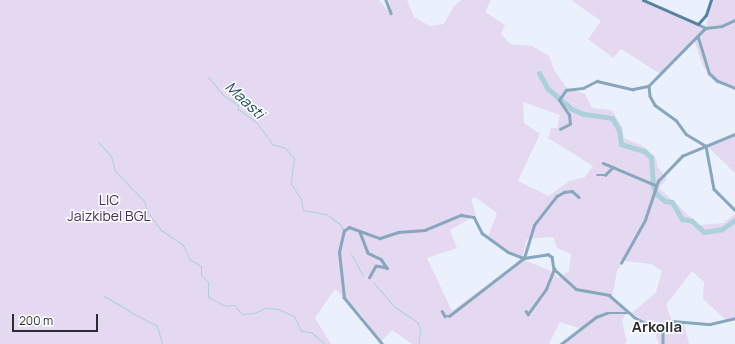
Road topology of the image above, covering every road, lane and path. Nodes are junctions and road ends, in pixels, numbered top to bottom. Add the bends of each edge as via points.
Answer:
1 (386, 0) edge
2 (642, 0) edge
3 (711, 0) edge
4 (391, 13) dead end
5 (735, 20) edge
6 (698, 24) junction
7 (706, 28) junction
8 (698, 36) junction
9 (649, 86) junction
10 (735, 88) edge
11 (560, 129) dead end
12 (735, 134) edge
13 (706, 146) junction
14 (603, 163) dead end
15 (613, 167) junction
16 (597, 175) dead end
17 (653, 184) junction
18 (579, 197) dead end
19 (735, 210) edge
20 (360, 232) junction
21 (524, 258) junction
22 (621, 263) dead end
23 (554, 269) junction
24 (370, 277) dead end
25 (442, 311) dead end
26 (526, 311) dead end
27 (631, 313) junction
28 (735, 318) edge
29 (663, 329) junction
30 (382, 344) edge
31 (561, 344) edge
32 (664, 344) edge

1 - 4 street
2 - 6 street
3 - 6 street via 706,16
5 - 7 street via 722,26
6 - 7 street
7 - 8 street
8 - 9 street
8 - 10 street via 705,64 713,78
9 - 11 street via 634,89 598,81 583,88 566,90 559,100 569,115 570,124
9 - 13 street via 650,96 655,105 676,120 686,134
12 - 13 street
13 - 17 street via 682,156
13 - 19 street via 714,189
14 - 15 street
15 - 16 street via 605,175
15 - 17 street
17 - 22 street via 645,220
18 - 21 street via 572,191 557,196 536,221
20 - 21 street via 380,238 398,232 413,232 456,216 466,215 474,217 482,233 497,245
20 - 24 street via 368,253 381,259 387,268 376,266
20 - 30 street via 345,228 342,235 339,252 344,298
21 - 23 street via 548,254 552,257
21 - 25 street via 449,316 445,316
23 - 26 street via 550,283 528,314
23 - 27 street via 576,289 609,295
27 - 29 street via 649,326
27 - 31 street via 607,313 596,317
28 - 29 street via 710,324 673,322
29 - 32 street

